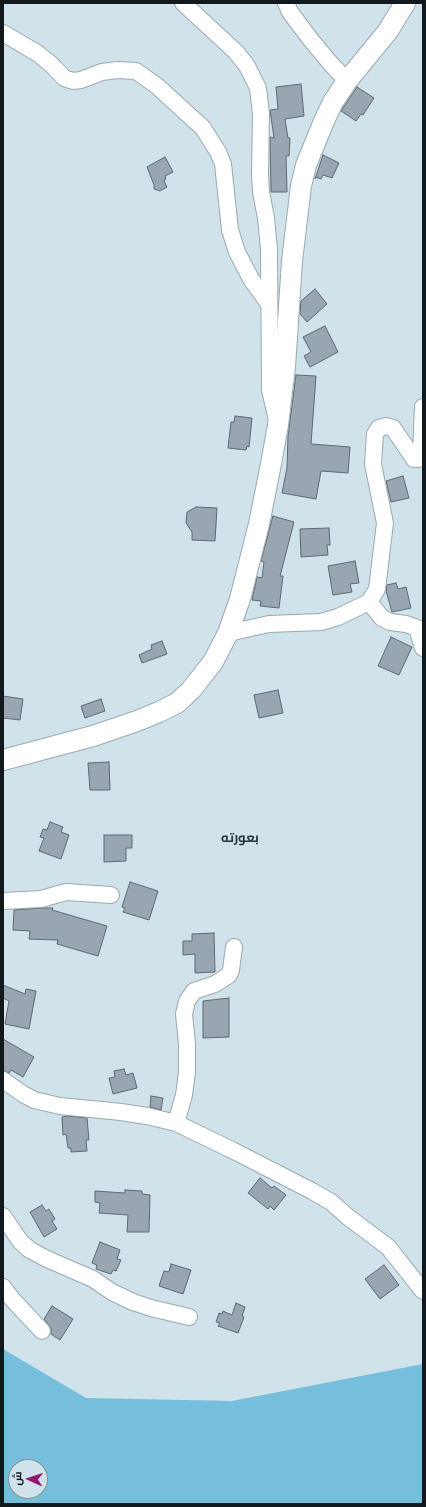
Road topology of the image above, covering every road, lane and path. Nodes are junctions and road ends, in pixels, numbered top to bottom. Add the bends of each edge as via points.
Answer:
1 (183, 3) edge
2 (286, 3) edge
3 (405, 3) edge
4 (3, 33) edge
5 (347, 81) junction
6 (269, 304) junction
7 (423, 407) edge
8 (278, 425) junction
9 (369, 602) junction
10 (228, 633) junction
11 (423, 648) edge
12 (3, 760) edge
13 (111, 895) dead end
14 (3, 901) edge
15 (234, 947) dead end
16 (3, 1080) edge
17 (176, 1123) junction
18 (3, 1216) edge
19 (3, 1287) edge
20 (423, 1290) edge
21 (189, 1317) dead end
22 (42, 1332) dead end

1 - 6 street via 236,52 247,66 258,88 261,114 261,192 269,250
2 - 5 street via 311,40
3 - 5 main road via 388,31
4 - 6 street via 37,53 64,78 73,81 102,72 136,71 157,86 203,128 224,164 230,230 237,252 251,279
5 - 8 main road via 324,120 306,165 301,186
6 - 8 street via 270,390
7 - 9 street via 421,453 418,459 414,459 393,428 379,428 375,434 373,464 385,524 376,589
8 - 10 main road via 250,564
9 - 10 street via 321,622 270,624
9 - 11 street via 382,618 417,628
10 - 12 main road via 204,676 177,703 137,721 93,736
13 - 14 street via 66,892 41,899
15 - 17 street via 229,975 216,984 194,991 188,1001 184,1014 188,1044 187,1072
16 - 17 street via 34,1100 60,1106 140,1115
17 - 20 street via 293,1180 331,1202 388,1247
18 - 21 street via 20,1241 30,1250 93,1279 133,1302
19 - 22 street

